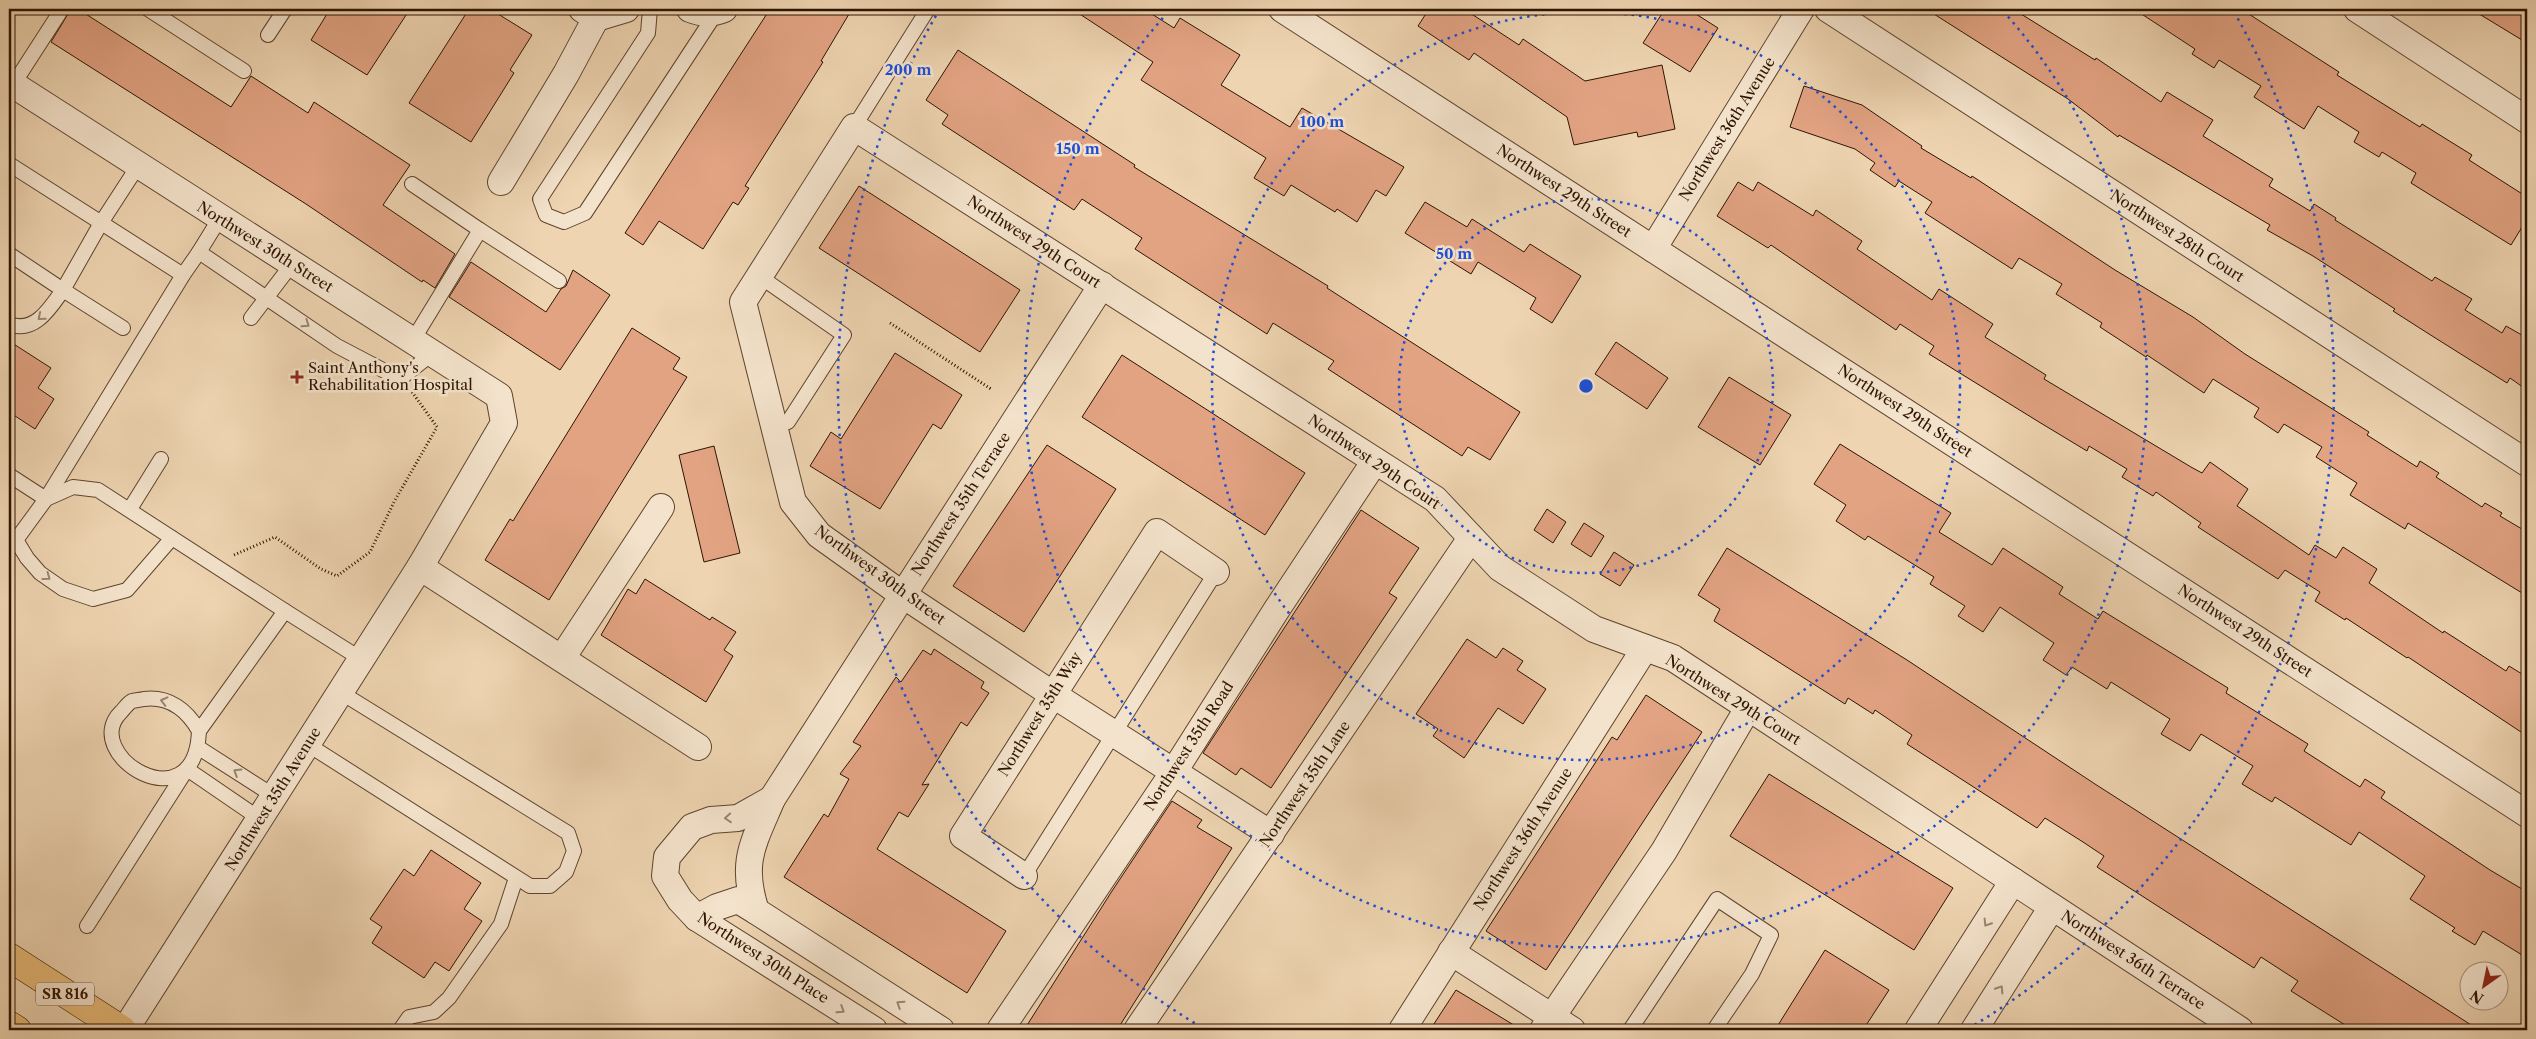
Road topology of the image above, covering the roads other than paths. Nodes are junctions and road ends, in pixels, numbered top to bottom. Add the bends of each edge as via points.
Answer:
1 (62, 9) edge
2 (148, 9) edge
3 (285, 9) edge
4 (626, 9) edge
5 (650, 9) edge
6 (690, 9) edge
7 (928, 9) edge
8 (1282, 9) edge
9 (1801, 9) edge
10 (1828, 9) edge
11 (2356, 9) edge
12 (720, 11) edge
13 (589, 13) edge
14 (268, 35) dead end
15 (244, 71) dead end
16 (11, 83) edge
17 (2527, 120) edge
18 (854, 127) junction
19 (9, 164) edge
20 (138, 166) junction
21 (501, 182) dead end
22 (412, 184) dead end
23 (220, 218) junction
24 (101, 223) junction
25 (480, 230) junction
26 (1653, 249) junction
27 (199, 252) junction
28 (9, 254) edge
29 (292, 264) junction
30 (183, 275) junction
31 (759, 276) junction
32 (559, 281) dead end
33 (1102, 285) junction
34 (63, 290) junction
35 (266, 296) junction
36 (250, 318) dead end
37 (9, 324) edge
38 (123, 328) dead end
39 (423, 346) junction
40 (504, 423) joint
41 (774, 427) junction
42 (161, 459) dead end
43 (1375, 461) junction
44 (2527, 463) edge
45 (9, 475) edge
46 (46, 499) junction
47 (661, 507) dead end
48 (130, 509) junction
49 (172, 538) junction
50 (1471, 538) junction
51 (13, 539) edge
52 (420, 567) junction
53 (1216, 572) joint
54 (903, 595) junction
55 (285, 611) junction
56 (1644, 648) junction
57 (562, 658) junction
58 (361, 659) junction
59 (340, 692) junction
60 (1052, 694) junction
61 (1748, 708) junction
62 (199, 732) junction
63 (1113, 733) junction
64 (307, 744) junction
65 (698, 747) dead end
66 (198, 748) junction
67 (188, 769) junction
68 (1174, 773) junction
69 (274, 796) junction
70 (772, 800) junction
71 (2527, 814) edge
72 (260, 819) junction
73 (1271, 834) junction
74 (1024, 876) joint
75 (516, 878) junction
76 (2013, 881) junction
77 (2052, 907) junction
78 (756, 911) junction
79 (697, 918) junction
80 (87, 926) dead end
81 (1450, 952) junction
82 (9, 957) edge
83 (9, 1025) edge
84 (1556, 1026) edge
85 (17, 1030) edge
86 (123, 1030) edge
87 (400, 1030) edge
88 (874, 1030) edge
89 (941, 1030) edge
90 (1000, 1030) edge
91 (1137, 1030) edge
92 (1402, 1030) edge
93 (1630, 1030) edge
94 (1714, 1030) edge
95 (1918, 1030) edge
96 (1974, 1030) edge
97 (2240, 1030) edge

1 - 16 lane
2 - 15 lane
3 - 14 lane
4 - 13 street
5 - 12 lane via 648,33 540,199 546,215 564,222 585,213
6 - 12 street via 701,13
7 - 18 lane
8 - 26 street, Northwest 29th Street
9 - 26 street, Northwest 36th Avenue
10 - 44 street, Northwest 28th Court
11 - 17 street
13 - 21 street via 566,74
16 - 20 street, Northwest 30th Street
18 - 31 street, Northwest 30th Street
18 - 33 street, Northwest 29th Court
19 - 24 lane
20 - 23 street, Northwest 30th Street
20 - 24 lane
22 - 25 lane
23 - 27 lane
23 - 29 street, Northwest 30th Street
24 - 30 lane
24 - 34 lane
25 - 32 lane
25 - 39 lane
26 - 71 street, Northwest 29th Street
27 - 30 lane
27 - 35 lane
28 - 34 lane
29 - 35 lane
29 - 39 street, Northwest 30th Street
30 - 46 lane
31 - 41 street, Northwest 30th Street via 743,302
31 - 41 lane via 844,335 788,422
33 - 43 street, Northwest 29th Court
33 - 54 street, Northwest 35th Terrace
34 -> 37 lane via 43,316 28,326
34 - 38 lane
35 - 36 lane
35 -> 39 lane via 338,346 400,379
39 - 40 street, Northwest 30th Street via 499,396
40 - 52 street, Northwest 35th Avenue
41 - 54 street, Northwest 30th Street via 793,502 819,535
42 - 48 lane
43 - 50 street, Northwest 29th Court via 1435,499
43 - 68 street, Northwest 35th Road via 1246,656
45 - 46 lane
46 - 48 lane via 73,487 98,490
46 - 51 lane
47 - 57 street
48 - 49 lane
51 -> 49 lane via 40,572 63,589 93,599 127,590
49 - 55 lane
50 - 56 street, Northwest 29th Court via 1500,568 1594,629
50 - 73 street, Northwest 35th Lane
52 - 57 street
52 - 58 street, Northwest 35th Avenue
53 - 60 street, Northwest 35th Way via 1157,532
53 - 63 lane
54 - 60 street, Northwest 30th Street
54 - 70 street, Northwest 35th Terrace
55 - 58 lane
55 - 62 lane
56 - 61 street, Northwest 29th Court via 1673,658
56 - 81 street, Northwest 36th Avenue
57 - 65 street
58 - 59 street, Northwest 35th Avenue
59 - 64 street, Northwest 35th Avenue
59 - 75 lane via 568,834 574,851 566,872 550,886 530,886
60 - 63 street, Northwest 30th Street
60 - 74 street, Northwest 35th Way via 963,836
61 - 76 street, Northwest 29th Court
61 - 84 street
62 - 66 lane
62 -> 67 lane via 191,718 174,704 153,698 133,701 119,714 112,731 114,748 125,763 144,775 163,780
63 - 68 street, Northwest 30th Street
63 - 74 lane
64 - 69 street, Northwest 35th Avenue
64 - 75 lane
66 - 67 lane
69 -> 66 lane
67 - 72 lane
67 - 80 lane
68 - 73 street, Northwest 30th Street
68 - 90 street, Northwest 35th Road
69 - 72 street, Northwest 35th Avenue
70 - 78 street via 750,849 748,886
70 -> 79 street, Northwest 30th Place via 738,818 710,820 692,827 668,857 665,876 680,900
72 - 86 street, Northwest 35th Avenue
73 - 91 street, Northwest 35th Lane
75 - 87 lane via 501,924 449,998 434,1012 409,1017
76 - 77 street, Northwest 36th Terrace
76 -> 95 street
96 -> 77 street, Northwest 36th Terrace
77 - 97 street, Northwest 36th Terrace
78 - 79 street via 738,900
89 -> 78 street
79 -> 88 street, Northwest 30th Place
81 - 84 street
81 - 92 street, Northwest 36th Avenue
82 - 86 main road, SR 816
83 - 85 main road
93 - 94 lane via 1717,900 1771,935 1752,974

